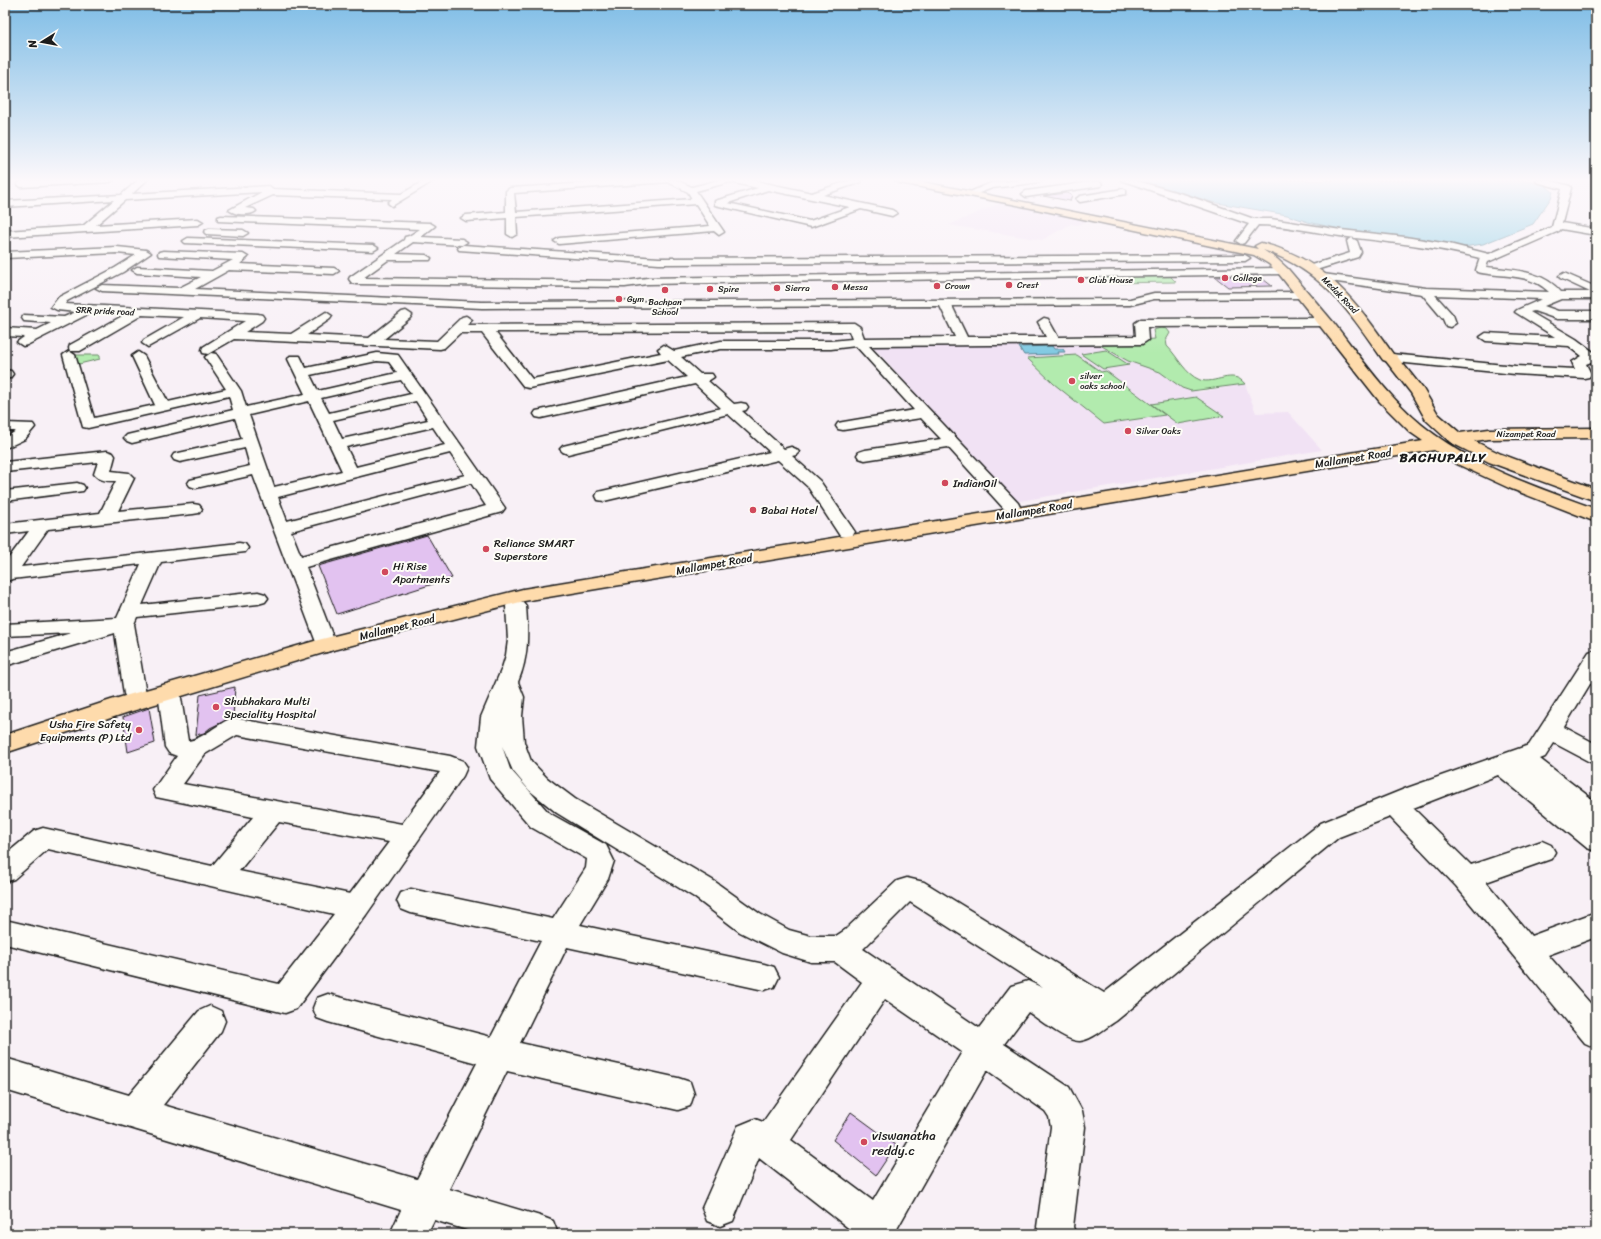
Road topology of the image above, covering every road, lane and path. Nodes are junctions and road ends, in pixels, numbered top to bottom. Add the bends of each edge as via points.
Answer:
1 (54, 238) edge
2 (605, 238) edge
3 (1194, 238) edge
4 (1202, 238) edge
5 (1206, 238) edge
6 (1220, 238) edge
7 (1244, 238) edge
8 (1385, 238) edge
9 (1533, 238) edge
10 (1596, 238) edge
11 (413, 239) joint
12 (1577, 239) dead end
13 (188, 241) dead end
14 (559, 241) dead end
15 (1352, 241) dead end
16 (1241, 242) junction
17 (398, 243) junction
18 (268, 245) junction
19 (5, 248) edge
20 (373, 248) dead end
21 (448, 251) dead end
22 (163, 254) dead end
23 (559, 254) junction
24 (5, 255) edge
25 (249, 256) junction
26 (386, 257) junction
27 (1489, 257) junction
28 (426, 258) dead end
29 (617, 258) junction
30 (1269, 258) junction
31 (549, 264) dead end
32 (227, 267) junction
33 (608, 269) dead end
34 (137, 270) dead end
35 (334, 271) dead end
36 (1283, 271) junction
37 (1318, 272) junction
38 (214, 274) junction
39 (1564, 276) dead end
40 (647, 281) junction
41 (1477, 282) junction
42 (102, 288) dead end
43 (1426, 291) junction
44 (1594, 291) edge
45 (182, 292) junction
46 (1556, 292) junction
47 (1302, 295) junction
48 (352, 299) junction
49 (945, 304) junction
50 (482, 305) junction
51 (1535, 307) junction
52 (338, 309) dead end
53 (88, 310) junction
54 (139, 312) junction
55 (197, 315) junction
56 (406, 315) dead end
57 (1596, 315) edge
58 (326, 316) dead end
59 (28, 318) dead end
60 (643, 319) junction
61 (66, 321) junction
62 (1044, 322) dead end
63 (1326, 322) junction
64 (1450, 323) dead end
65 (1545, 326) junction
66 (1596, 327) edge
67 (456, 329) junction
68 (486, 329) junction
69 (5, 332) edge
70 (39, 334) junction
71 (233, 334) junction
72 (1486, 337) dead end
73 (294, 338) junction
74 (1054, 340) junction
75 (963, 341) junction
76 (23, 342) dead end
77 (372, 342) junction
78 (859, 342) junction
79 (1572, 342) junction
80 (148, 343) dead end
81 (676, 353) junction
82 (138, 356) dead end
83 (1594, 357) edge
84 (295, 358) dead end
85 (1387, 364) junction
86 (302, 373) junction
87 (405, 375) junction
88 (704, 378) junction
89 (234, 391) junction
90 (314, 396) junction
91 (420, 396) junction
92 (1408, 402) dead end
93 (163, 407) junction
94 (738, 407) junction
95 (242, 413) junction
96 (541, 414) dead end
97 (925, 414) junction
98 (324, 418) junction
99 (437, 422) junction
100 (843, 426) dead end
101 (1596, 433) edge
102 (1441, 437) junction
103 (132, 438) dead end
104 (251, 442) junction
105 (952, 442) junction
106 (337, 445) junction
107 (455, 447) junction
108 (568, 448) dead end
109 (788, 453) junction
110 (865, 455) dead end
111 (180, 458) dead end
112 (62, 460) junction
113 (5, 467) edge
114 (259, 469) junction
115 (351, 473) junction
116 (475, 477) junction
117 (48, 481) dead end
118 (196, 483) dead end
119 (77, 488) dead end
120 (268, 494) junction
121 (1596, 495) edge
122 (5, 496) edge
123 (604, 496) dead end
124 (1596, 504) edge
125 (1012, 508) junction
126 (193, 510) dead end
127 (1596, 510) edge
128 (1596, 516) edge
129 (106, 518) junction
130 (43, 524) junction
131 (281, 528) junction
132 (5, 529) edge
133 (853, 531) junction
134 (239, 548) dead end
135 (154, 558) junction
136 (295, 564) junction
137 (6, 575) edge
138 (258, 598) dead end
139 (516, 606) dead end
140 (127, 618) junction
141 (5, 630) edge
142 (325, 642) junction
143 (1596, 657) edge
144 (5, 659) edge
145 (507, 682) junction
146 (169, 692) junction
147 (135, 694) junction
148 (1550, 730) junction
149 (5, 735) edge
150 (5, 744) edge
151 (195, 750) junction
152 (1596, 755) edge
153 (1511, 760) junction
154 (1394, 805) junction
155 (273, 811) junction
156 (1596, 816) edge
157 (409, 835) junction
158 (1596, 841) edge
159 (1542, 852) dead end
160 (5, 871) edge
161 (218, 878) junction
162 (1466, 878) junction
163 (412, 901) dead end
164 (356, 907) junction
165 (1596, 924) edge
166 (5, 932) edge
167 (560, 933) junction
168 (840, 949) junction
169 (1526, 951) junction
170 (764, 977) dead end
171 (881, 979) junction
172 (328, 1008) dead end
173 (1105, 1011) junction
174 (210, 1022) dead end
175 (1596, 1033) edge
176 (983, 1047) junction
177 (499, 1054) junction
178 (5, 1074) edge
179 (678, 1094) dead end
180 (135, 1113) junction
181 (768, 1144) junction
182 (425, 1200) junction
183 (720, 1208) dead end
184 (876, 1230) edge
185 (408, 1234) edge
186 (540, 1234) edge
187 (1058, 1234) edge

1 - 19 street via 21,242
2 - 14 street
3 - 30 main road via 1258,252
4 - 127 main road via 1256,249 1286,262 1300,275 1368,368 1424,428 1436,437 1485,465
5 - 85 main road via 1257,247 1292,261 1323,290 1365,342
6 - 16 main road, Medak Road
7 - 16 street
8 - 27 street via 1449,247
9 - 27 street
10 - 12 street
11 - 17 street
11 - 23 street
13 - 18 street
15 - 37 street via 1356,252 1354,255
16 - 37 main road, Medak Road via 1289,255
17 - 21 street
17 - 26 street
18 - 20 street
18 - 25 street
22 - 25 street
23 - 29 street
23 - 31 street
24 - 53 street, SRR pride road via 117,250 146,253 62,299 57,305 63,308
25 - 32 street
26 - 28 street
26 - 40 street via 354,280 625,284
27 - 41 street via 1483,260
29 - 30 street via 667,261
29 - 33 street
30 - 36 main road
32 - 35 street
32 - 38 street
34 - 38 street
36 - 40 street
36 - 47 main road
37 - 43 street
37 - 85 main road, Medak Road via 1359,314 1388,357
38 - 45 street
39 - 44 street
40 - 60 street
41 - 43 street
41 - 46 street
41 - 46 street via 1529,275
42 - 45 street
43 - 64 street via 1449,318
44 - 46 street
45 - 48 street
46 - 51 street
47 - 49 street via 1154,296 1130,302
47 - 63 main road
48 - 50 street
48 - 52 street
49 - 60 street
49 - 75 street
50 - 60 street
50 - 67 street
51 - 57 street via 1557,315
51 - 65 street via 1521,312
53 - 54 street, SRR pride road
53 - 61 street
54 - 55 street, SRR pride road
54 - 93 street via 72,352 88,424
55 - 71 street, SRR pride road via 258,318
55 - 80 street
56 - 77 street
58 - 73 street
59 - 61 street
60 - 68 street
60 - 78 street via 854,327
60 - 81 street
61 - 70 street
62 - 74 street
63 - 74 street via 1141,323 1142,340
63 - 102 main road via 1378,391
65 - 66 street
65 - 79 street
67 - 68 street
67 - 77 street via 440,344
68 - 81 street via 529,384
69 - 70 street
70 - 76 street
71 - 73 street
71 - 89 street, SRR pride road via 210,354
72 - 79 street
73 - 77 street
74 - 75 street
75 - 78 street
78 - 81 street via 831,345 721,345
78 - 97 street
79 - 83 street
81 - 88 street
82 - 93 street
83 - 85 street via 1579,362 1584,374
84 - 86 street
85 - 102 main road, Medak Road via 1418,392
86 - 87 street via 388,357 394,358
86 - 90 street
87 - 90 street
87 - 91 street
88 - 94 street
88 - 96 street
89 - 93 street
89 - 95 street
90 - 95 street
90 - 98 street
91 - 98 street
91 - 99 street
92 - 124 main road via 1430,425 1465,449
94 - 108 street
94 - 109 street
95 - 103 street
95 - 104 street
97 - 100 street
97 - 105 street
98 - 106 street
99 - 106 street
99 - 107 street
101 - 102 main road, Nizampet Road
102 - 121 main road
102 - 125 main road, Mallampet Road
102 - 128 main road via 1481,470
102 - 142 main road, Mallampet Road via 523,595
104 - 111 street
104 - 114 street
105 - 110 street
105 - 125 street
106 - 115 street
107 - 115 street
107 - 116 street
109 - 123 street
109 - 133 street
112 - 113 street
112 - 117 street
112 - 129 street via 107,456 102,474 106,477 126,478
114 - 118 street
114 - 120 street
115 - 120 street
116 - 131 street
116 - 136 street via 496,508
119 - 122 street
120 - 131 street
125 - 133 main road, Mallampet Road
126 - 129 street
129 - 130 street
130 - 132 street
130 - 137 street
131 - 136 street
133 - 142 main road, Mallampet Road via 523,586 410,613
134 - 135 street
135 - 137 street
135 - 140 street
136 - 142 street
138 - 140 street
139 - 145 street via 518,640
140 - 141 street
140 - 144 street
140 - 147 street
142 - 146 main road, Mallampet Road
142 - 147 main road, Mallampet Road
143 - 148 street
145 - 167 street via 492,717 490,746 499,773 540,820 597,852 601,861 599,871
145 - 168 street via 513,697 512,742 520,765 538,784 561,802 704,889 750,923 782,940 811,949
146 - 150 main road, Mallampet Road
146 - 151 street via 177,747 181,750
147 - 149 main road, Mallampet Road
148 - 152 street
148 - 153 street via 1537,751
151 - 155 street via 165,790
151 - 157 street via 233,726 454,767 455,770
153 - 154 street
153 - 156 street
153 - 158 street
154 - 162 street
154 - 173 street via 1330,830
155 - 157 street
155 - 161 street
157 - 164 street
159 - 162 street
160 - 161 street via 43,838
161 - 164 street
162 - 169 street
163 - 167 street
164 - 166 street via 285,999
165 - 169 street
167 - 170 street
167 - 177 street
168 - 171 street
168 - 173 street via 855,938 901,892 907,889 914,890
169 - 175 street
171 - 176 street
171 - 181 street
172 - 177 street
173 - 176 street via 1080,1026 1025,995
174 - 180 street
176 - 184 street
176 - 187 street via 1058,1099 1065,1111 1068,1127 1055,1227
177 - 179 street
177 - 182 street
178 - 180 street
180 - 182 street
181 - 183 street via 755,1136 750,1138
181 - 184 street
182 - 185 street
182 - 186 street

